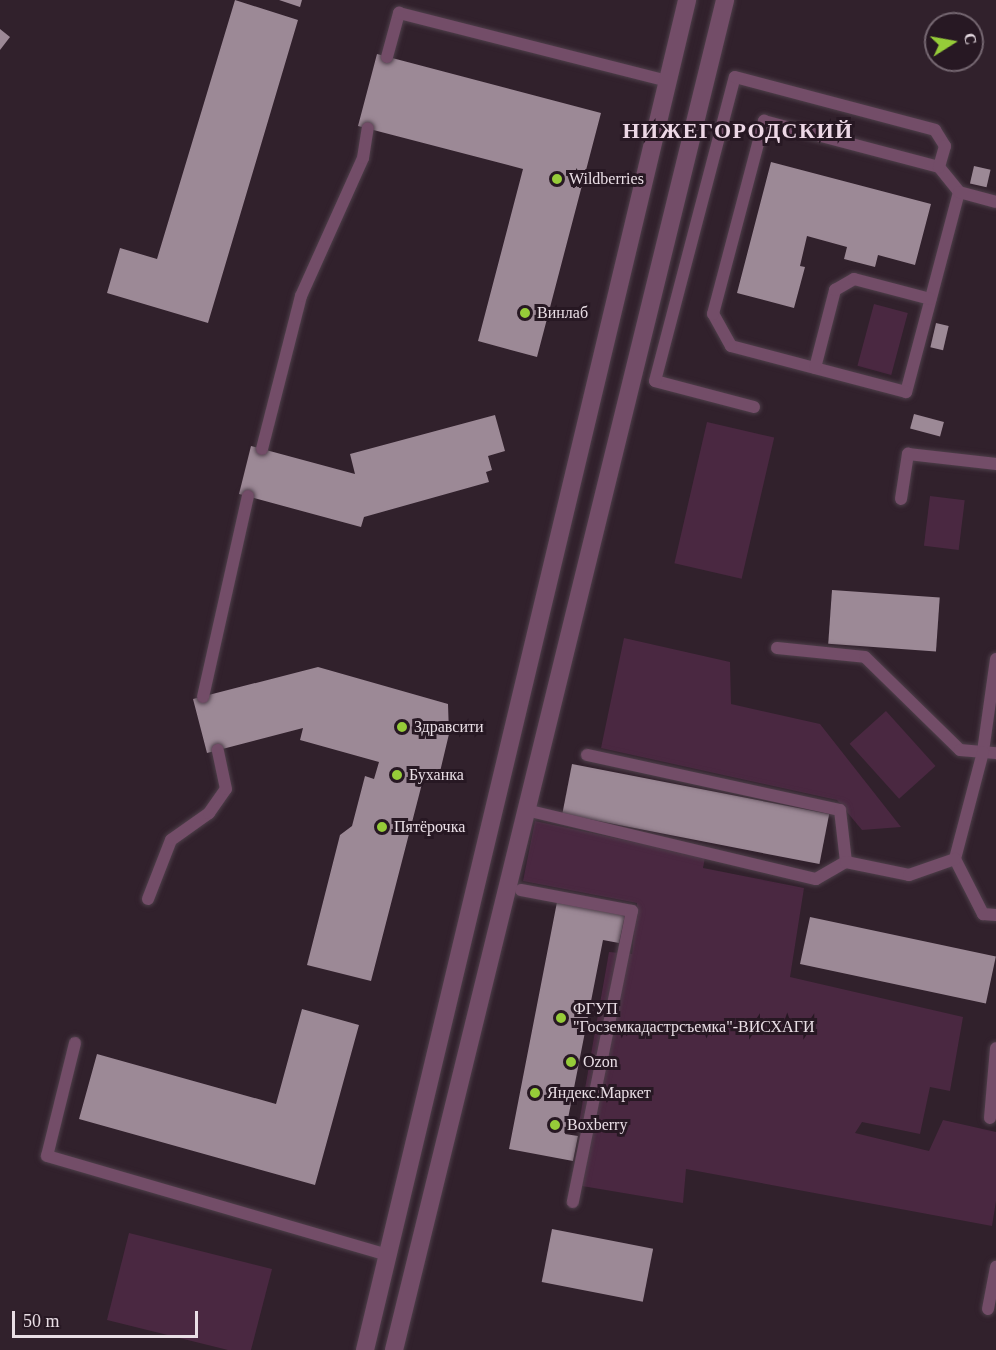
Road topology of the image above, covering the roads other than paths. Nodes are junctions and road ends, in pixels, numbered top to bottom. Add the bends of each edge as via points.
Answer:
1 (687, 0) edge
2 (725, 0) edge
3 (387, 57) dead end
4 (667, 81) junction
5 (368, 128) dead end
6 (939, 168) junction
7 (959, 192) junction
8 (996, 202) edge
9 (930, 299) junction
10 (815, 368) junction
11 (754, 407) dead end
12 (262, 449) dead end
13 (996, 464) edge
14 (248, 496) dead end
15 (901, 499) dead end
16 (777, 648) dead end
17 (996, 659) edge
18 (203, 697) dead end
19 (219, 750) dead end
20 (983, 752) junction
21 (996, 753) edge
22 (587, 755) dead end
23 (526, 810) junction
24 (955, 859) junction
25 (846, 862) junction
26 (521, 890) dead end
27 (148, 899) dead end
28 (996, 915) edge
29 (75, 1043) dead end
30 (996, 1048) edge
31 (990, 1118) dead end
32 (573, 1202) dead end
33 (388, 1255) junction
34 (996, 1268) edge
35 (988, 1308) dead end
36 (365, 1350) edge
37 (394, 1350) edge

1 - 4 street
2 - 23 street
3 - 4 lane via 399,13
4 - 33 street
5 - 12 lane via 363,158 302,296
6 - 7 lane
6 - 10 lane via 764,121 713,314 731,346
6 - 11 lane via 945,146 935,130 735,77 655,381
7 - 8 lane
7 - 9 lane
9 - 10 lane via 854,279 835,290
9 - 10 lane via 906,392
13 - 15 lane via 908,454
14 - 18 lane
16 - 20 lane via 865,657 960,750
17 - 20 lane
19 - 27 lane via 226,789 209,813 171,840
20 - 21 lane
20 - 24 lane
22 - 25 lane via 840,810
23 - 25 lane via 816,879
23 - 37 street
24 - 25 lane via 909,875
24 - 28 lane via 983,914
26 - 32 lane via 632,911
29 - 33 lane via 47,1156
30 - 31 lane
33 - 36 street
34 - 35 lane

